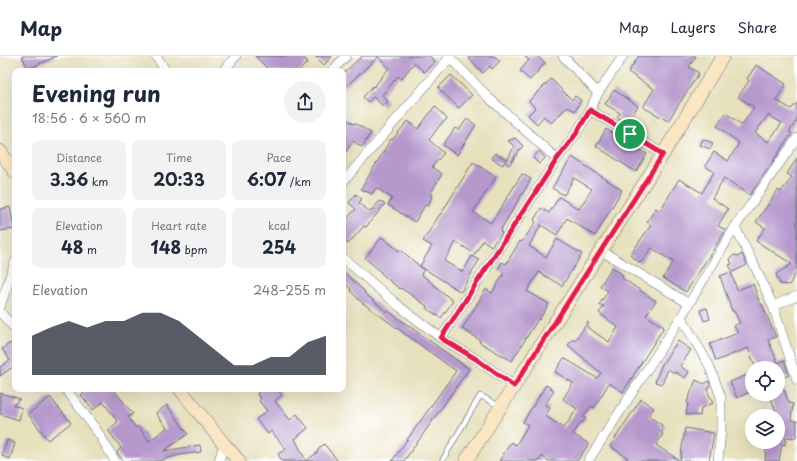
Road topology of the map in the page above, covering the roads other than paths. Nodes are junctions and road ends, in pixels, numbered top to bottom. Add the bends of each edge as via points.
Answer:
1 (156, 56) edge
2 (236, 56) edge
3 (346, 56) edge
4 (563, 56) edge
5 (622, 56) edge
6 (723, 56) edge
7 (449, 57) edge
8 (164, 68) edge
9 (226, 68) edge
10 (335, 68) edge
11 (598, 93) junction
12 (590, 110) junction
13 (797, 138) edge
14 (0, 151) edge
15 (663, 154) junction
16 (557, 159) junction
17 (12, 168) edge
18 (346, 178) edge
19 (735, 227) junction
20 (600, 250) junction
21 (346, 261) edge
22 (12, 271) edge
23 (796, 295) edge
24 (688, 304) junction
25 (773, 306) junction
26 (0, 307) edge
27 (0, 312) edge
28 (681, 317) junction
29 (12, 326) edge
30 (441, 338) junction
31 (797, 380) edge
32 (514, 386) junction
33 (68, 392) edge
34 (182, 392) edge
35 (501, 407) junction
36 (224, 444) junction
37 (115, 461) edge
38 (219, 461) edge
39 (239, 461) edge
40 (442, 461) edge
41 (466, 461) edge
42 (588, 461) edge
43 (718, 461) edge

1 - 8 street
2 - 9 street
3 - 10 street
4 - 11 street
5 - 11 street
6 - 15 main road
7 - 16 street via 488,97
7 - 18 street
11 - 12 street
12 - 15 street
12 - 16 street
13 - 19 street
14 - 17 main road
15 - 20 main road
16 - 30 street
19 - 24 street
19 - 25 street
20 - 24 street
20 - 32 main road
21 - 30 street
22 - 26 street
23 - 25 street
24 - 28 street
25 - 31 street
27 - 29 street
28 - 42 street
28 - 43 street via 709,365 721,397
30 - 32 street
32 - 35 main road
33 - 37 street
34 - 36 main road
35 - 40 lane via 480,396
35 - 41 main road
36 - 38 street
36 - 39 main road

